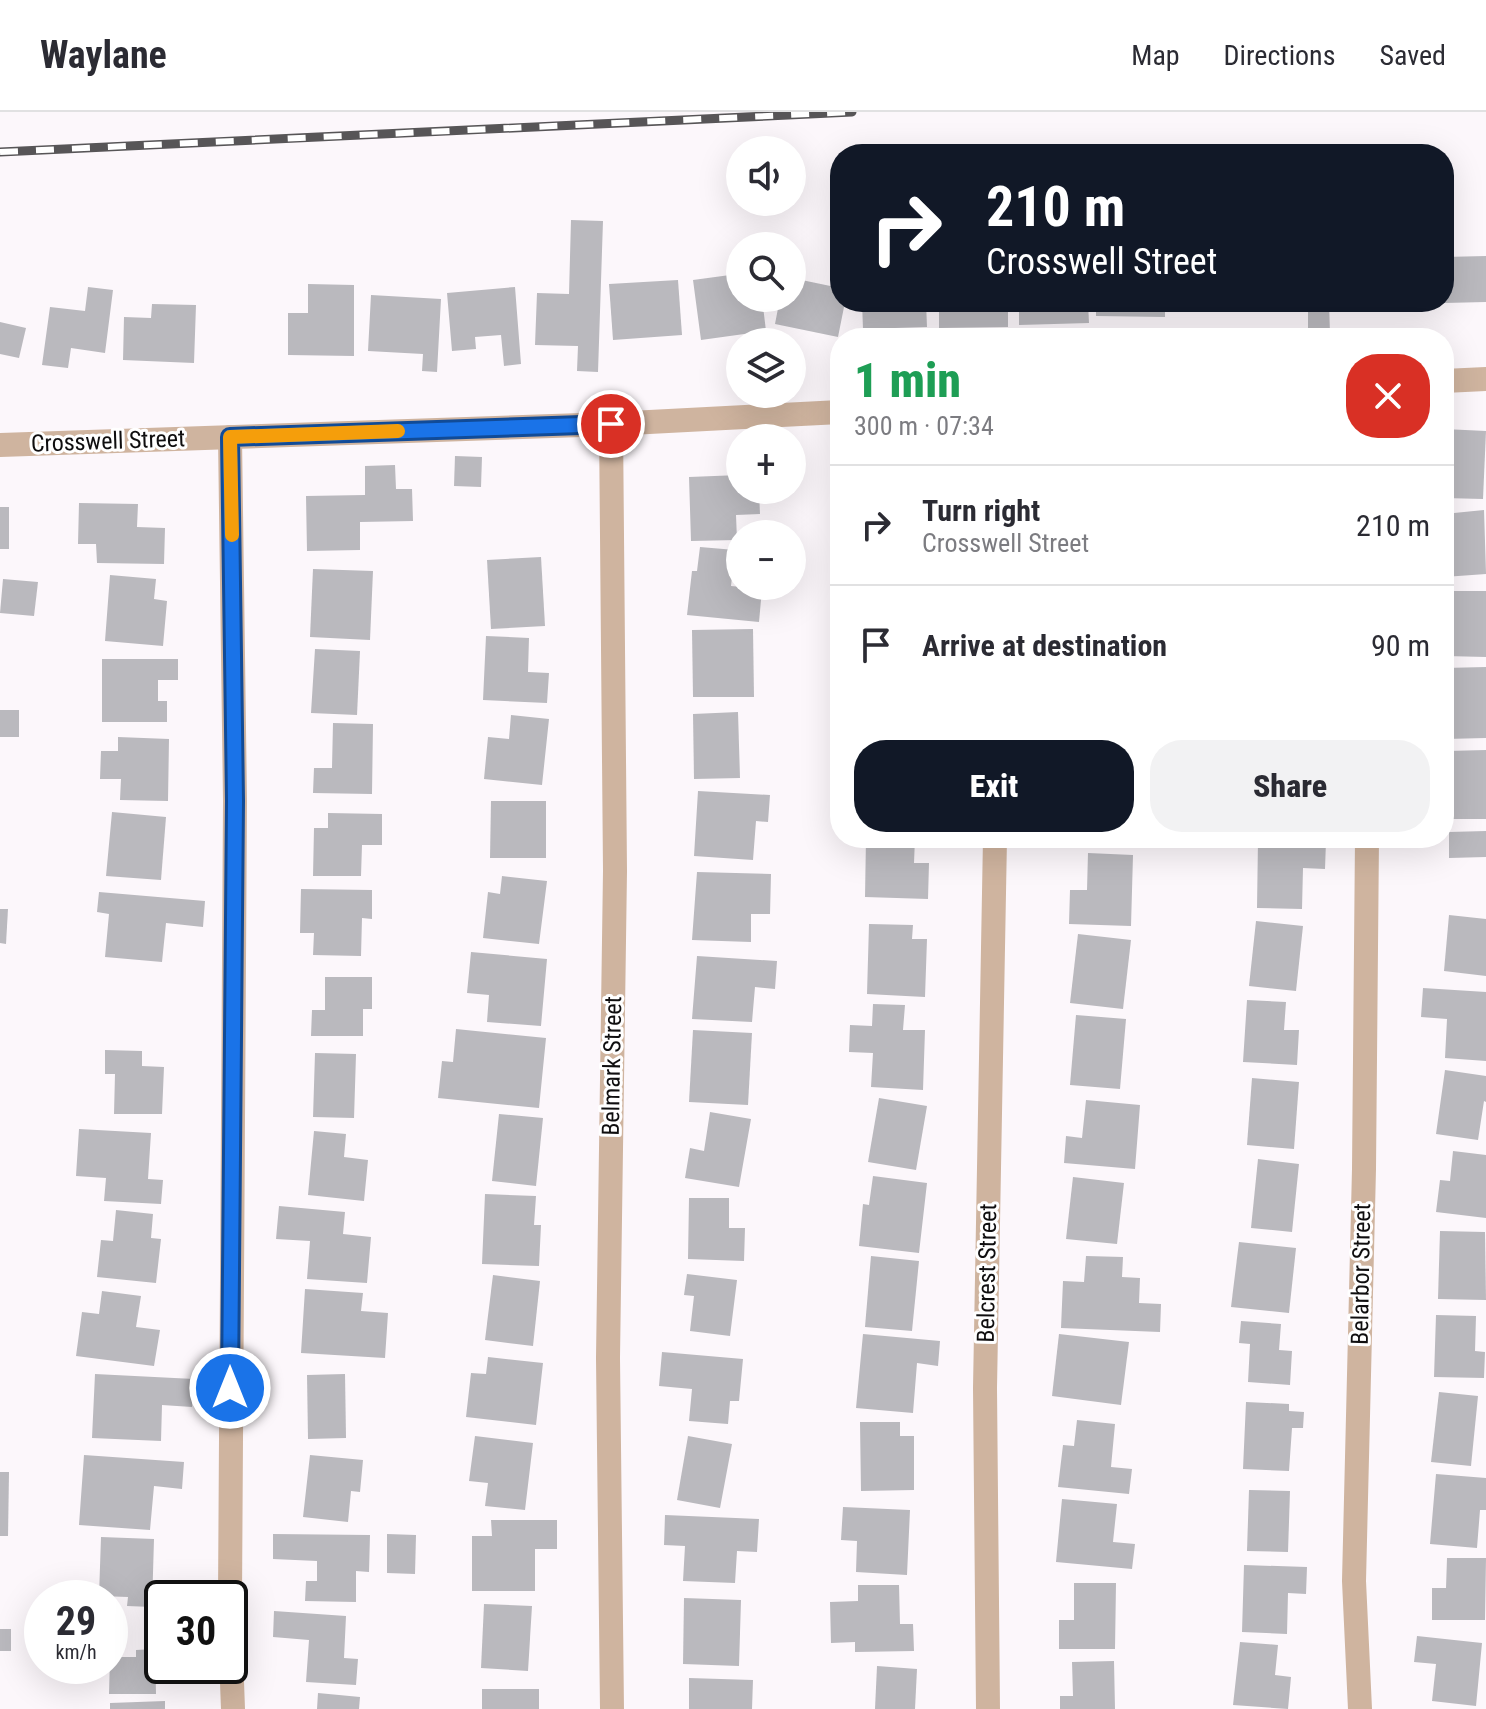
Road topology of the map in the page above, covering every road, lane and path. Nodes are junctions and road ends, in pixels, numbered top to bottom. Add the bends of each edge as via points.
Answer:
1 (1486, 379) edge
2 (1454, 381) edge
3 (830, 413) edge
4 (611, 424) junction
5 (230, 437) junction
6 (0, 445) edge
7 (995, 848) edge
8 (1367, 848) edge
9 (230, 1580) edge
10 (232, 1684) edge
11 (233, 1709) edge
12 (612, 1709) edge
13 (988, 1709) edge
14 (1360, 1709) edge

1 - 2 street
3 - 4 street, Crosswell Street
4 - 5 street, Crosswell Street
4 - 12 street, Belmark Street
5 - 6 street, Crosswell Street
5 - 9 street via 235,801
7 - 13 street, Belcrest Street via 985,1388
8 - 14 street, Belarbor Street via 1354,1581
10 - 11 street

